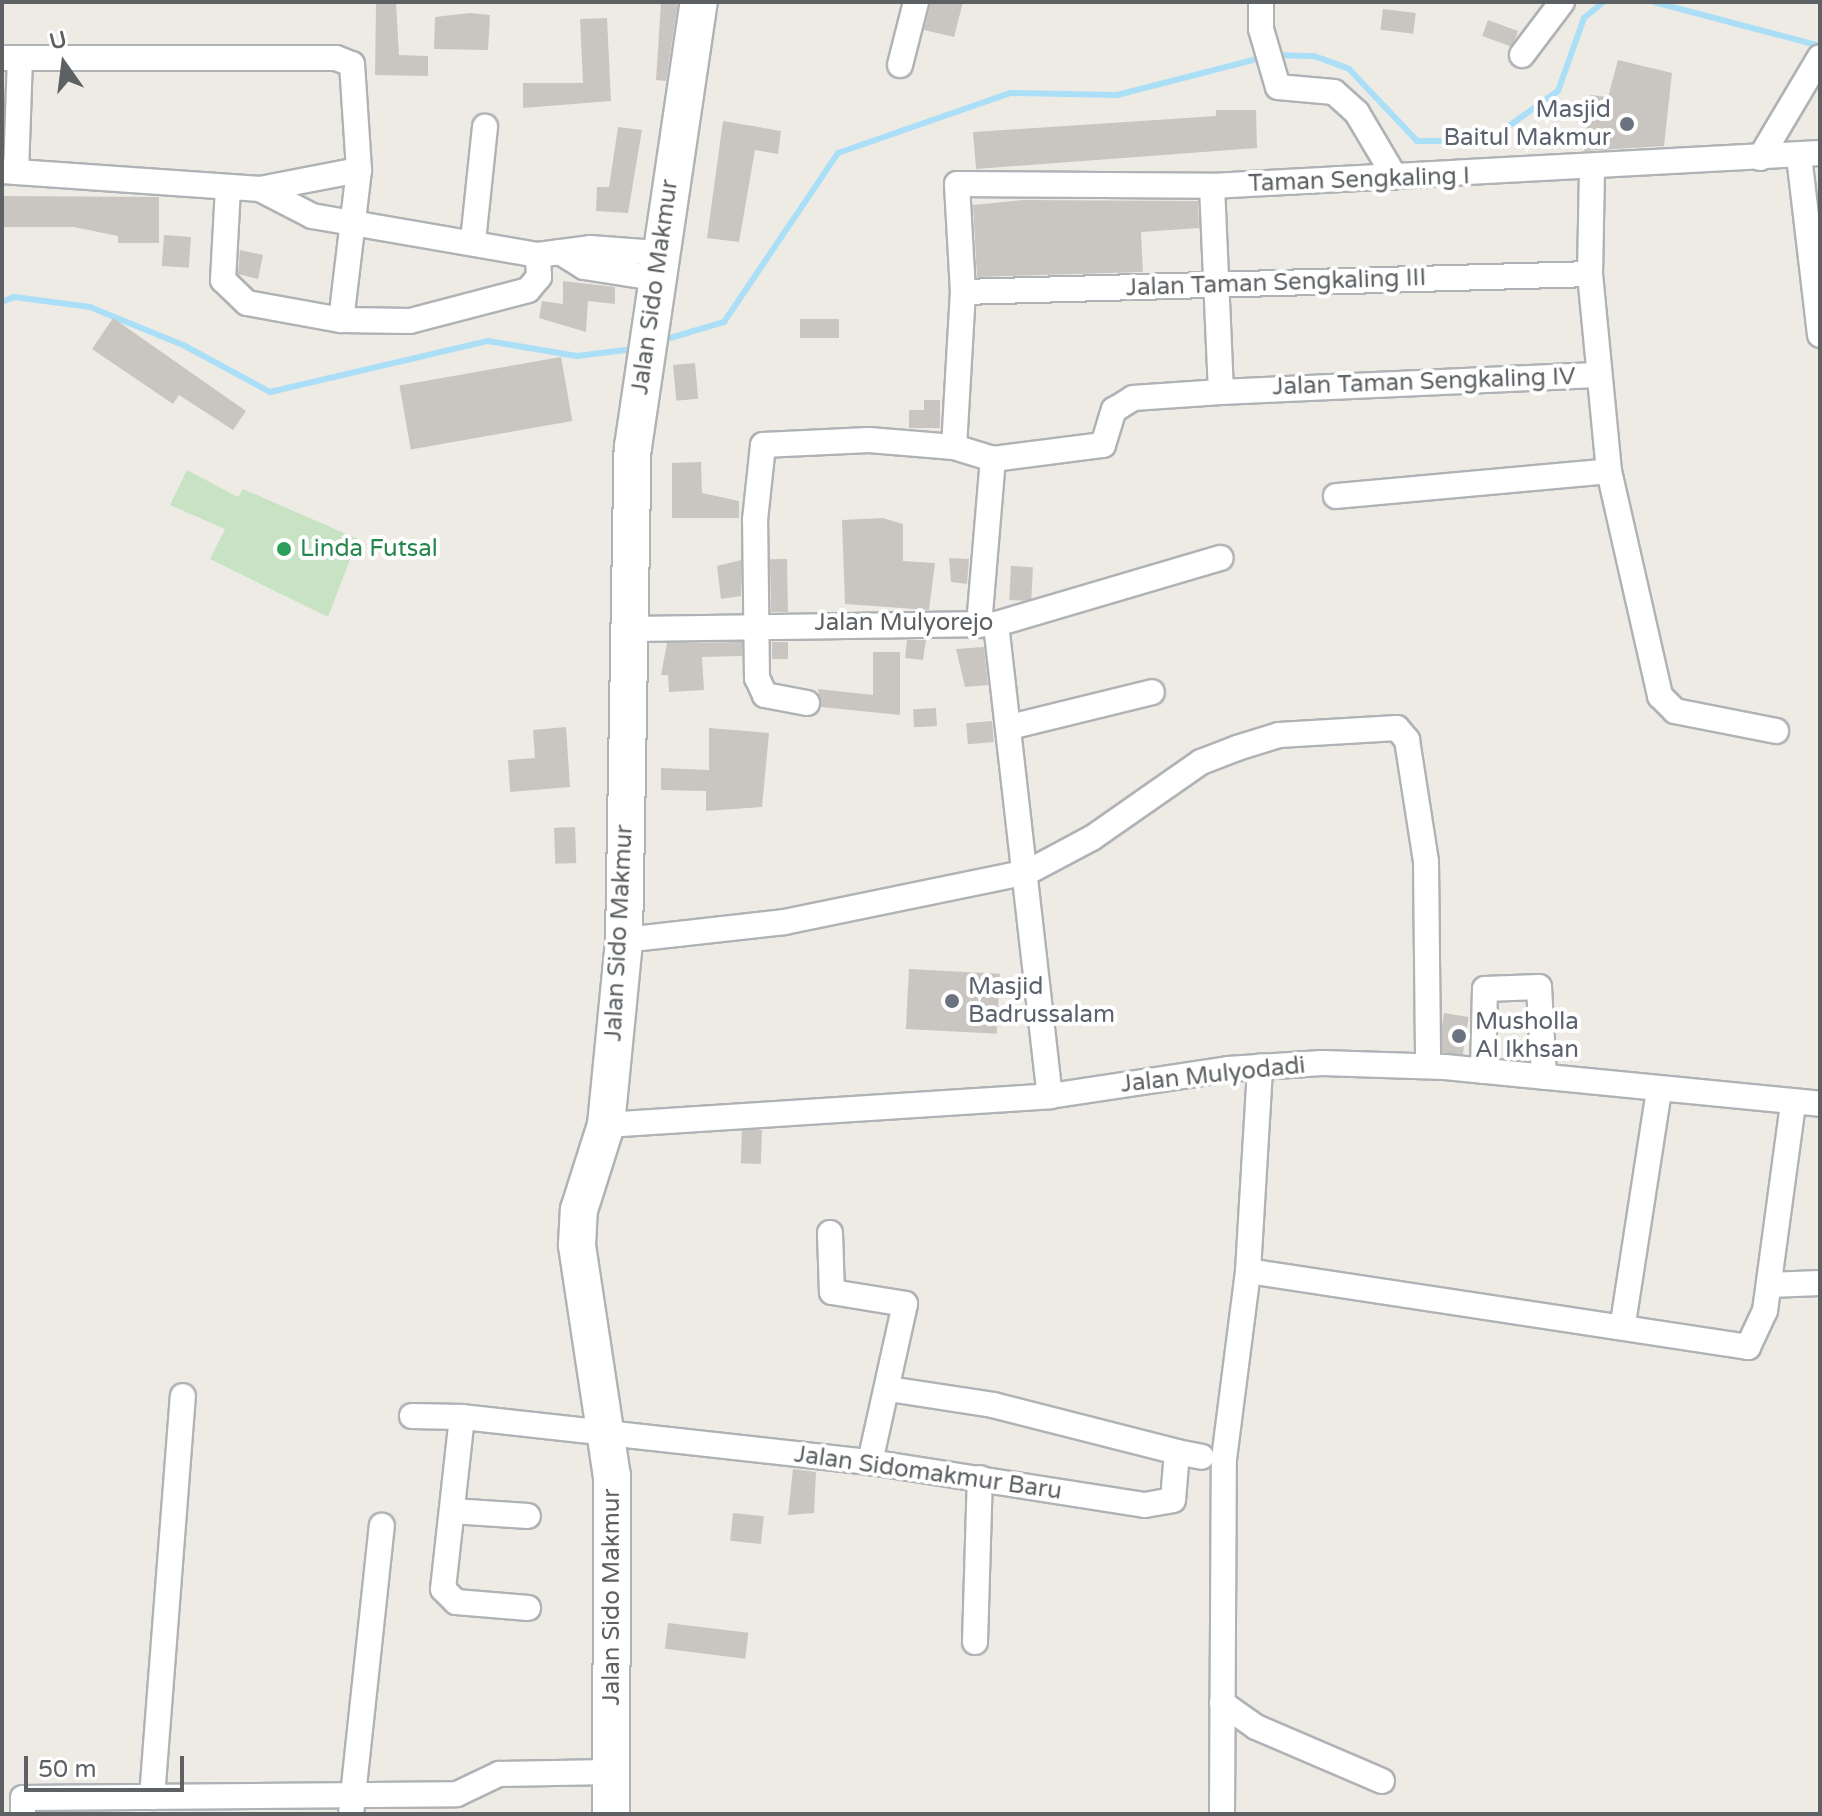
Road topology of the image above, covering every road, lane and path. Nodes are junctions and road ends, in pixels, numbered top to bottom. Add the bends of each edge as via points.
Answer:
1 (699, 2) edge
2 (916, 2) edge
3 (1261, 2) edge
4 (1562, 2) edge
5 (1522, 55) dead end
6 (1820, 57) edge
7 (11, 58) edge
8 (900, 65) dead end
9 (485, 127) dead end
10 (1810, 154) edge
11 (1760, 158) junction
12 (359, 170) junction
13 (1592, 170) junction
14 (9, 171) edge
15 (1395, 177) junction
16 (1212, 186) junction
17 (228, 188) junction
18 (260, 189) junction
19 (354, 226) junction
20 (473, 241) junction
21 (549, 253) junction
22 (655, 265) junction
23 (1590, 274) junction
24 (1214, 284) junction
25 (963, 292) junction
26 (341, 320) junction
27 (1820, 335) edge
28 (1596, 375) junction
29 (1221, 392) junction
30 (954, 447) junction
31 (993, 459) junction
32 (1609, 471) junction
33 (1336, 496) dead end
34 (1220, 558) dead end
35 (759, 622) junction
36 (988, 624) junction
37 (627, 629) junction
38 (1152, 692) dead end
39 (807, 703) dead end
40 (1010, 727) junction
41 (1776, 731) dead end
42 (1027, 863) junction
43 (624, 940) junction
44 (1260, 1066) junction
45 (1428, 1066) junction
46 (1483, 1071) junction
47 (1544, 1077) junction
48 (1659, 1090) junction
49 (1050, 1096) junction
50 (1793, 1104) junction
51 (1820, 1104) edge
52 (606, 1125) junction
53 (830, 1233) dead end
54 (1248, 1271) junction
55 (1820, 1283) edge
56 (1769, 1285) junction
57 (1623, 1323) junction
58 (889, 1389) junction
59 (183, 1396) dead end
60 (412, 1416) dead end
61 (462, 1417) junction
62 (608, 1435) junction
63 (1177, 1452) junction
64 (1202, 1457) dead end
65 (870, 1462) junction
66 (980, 1478) junction
67 (452, 1511) junction
68 (528, 1516) dead end
69 (382, 1526) dead end
70 (528, 1608) dead end
71 (975, 1642) dead end
72 (1222, 1703) junction
73 (610, 1772) junction
74 (1382, 1781) dead end
75 (152, 1797) junction
76 (351, 1803) edge
77 (16, 1804) edge
78 (274, 1804) edge
79 (611, 1814) edge
80 (1222, 1814) edge

1 - 22 main road, Jalan Sido Makmur
2 - 8 street
3 - 15 street via 1261,29 1278,87 1334,92 1357,113
4 - 5 street
6 - 11 street
7 - 12 street via 346,60 357,78
7 - 14 street
9 - 20 street
10 - 11 street, Taman Sengkaling I
10 - 27 street
11 - 13 street, Taman Sengkaling I
12 - 18 street
12 - 19 street
13 - 15 street, Taman Sengkaling I
13 - 23 street
14 - 17 street
15 - 16 street, Taman Sengkaling I
16 - 24 street
16 - 25 street, Taman Sengkaling I via 957,184
17 - 18 street
17 - 26 street via 221,267 229,293 247,303
18 - 19 street via 279,203
19 - 20 street
19 - 26 street
20 - 21 street
21 - 22 street
21 - 26 street via 528,290 410,321
22 - 37 main road, Jalan Sido Makmur via 641,378
23 - 24 street, Jalan Taman Sengkaling III
23 - 28 street
24 - 25 street, Jalan Taman Sengkaling III
24 - 29 street
25 - 30 street
28 - 29 street, Jalan Taman Sengkaling IV
28 - 32 street
29 - 31 street, Jalan Taman Sengkaling IV via 1133,398 1114,410 1103,445
30 - 31 street
30 - 35 street via 869,440 763,445 755,520
31 - 36 street
32 - 33 street
32 - 41 street via 1626,565 1666,705
34 - 36 street, Jalan Mulyorejo
35 - 36 street, Jalan Mulyorejo
35 - 37 street, Jalan Mulyorejo
35 - 39 street via 760,688
36 - 40 street
37 - 43 main road, Jalan Sido Makmur
38 - 40 street
40 - 42 street
42 - 43 street via 784,922
42 - 45 street via 1092,838 1201,762 1253,741 1403,730 1429,895
42 - 49 street
43 - 52 main road, Jalan Sido Makmur
44 - 45 street, Jalan Mulyodadi
44 - 49 street, Jalan Mulyodadi
44 - 54 street
45 - 46 street, Jalan Mulyodadi
46 - 47 street, Jalan Mulyodadi
46 - 47 street via 1485,989 1539,987
47 - 48 street, Jalan Mulyodadi
48 - 50 street, Jalan Mulyodadi
48 - 57 street
49 - 52 street, Jalan Mulyodadi
50 - 51 street, Jalan Mulyodadi
50 - 56 street
52 - 62 main road, Jalan Sido Makmur via 579,1210 577,1245
53 - 58 street via 832,1292 905,1304
54 - 57 street
54 - 72 street via 1224,1459
55 - 56 street
56 - 57 street via 1760,1335 1748,1347
58 - 63 street via 993,1405
58 - 65 street
59 - 75 street
60 - 61 street, Jalan Sidomakmur Baru
61 - 62 street, Jalan Sidomakmur Baru
61 - 67 street
62 - 65 street, Jalan Sidomakmur Baru
62 - 73 main road, Jalan Sido Makmur
63 - 64 street
63 - 66 street, Jalan Sidomakmur Baru via 1175,1497 1163,1504
65 - 66 street, Jalan Sidomakmur Baru
66 - 71 street
67 - 68 street
67 - 70 street via 445,1595
69 - 76 street
72 - 74 street via 1256,1727
72 - 80 street
73 - 76 street via 499,1774 457,1794
73 - 79 main road, Jalan Sido Makmur
75 - 77 street
75 - 78 street
76 - 78 street

